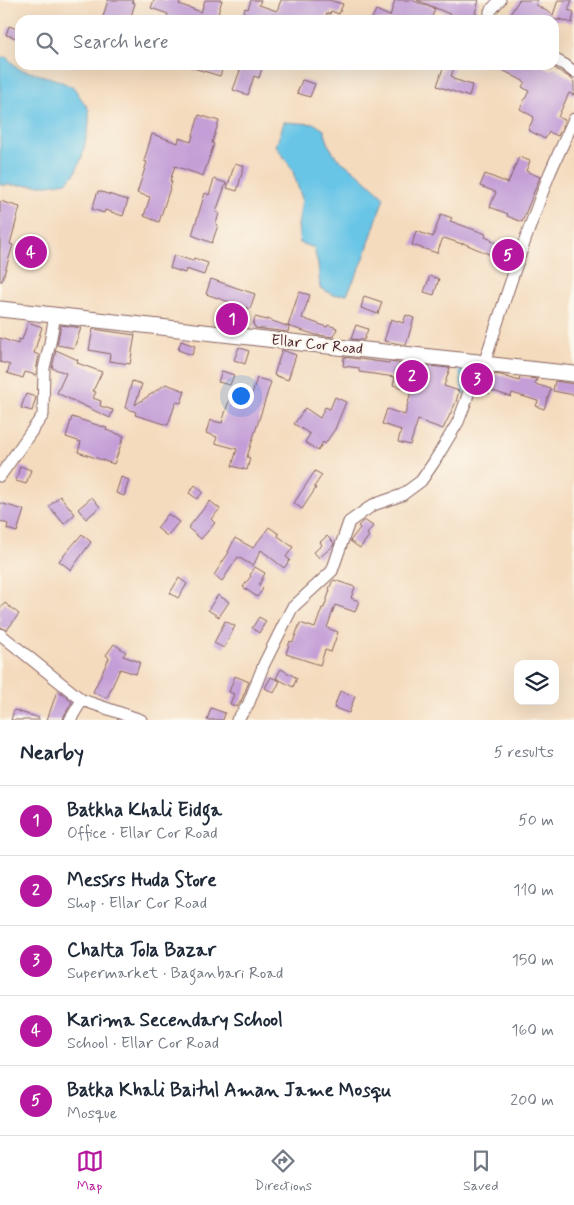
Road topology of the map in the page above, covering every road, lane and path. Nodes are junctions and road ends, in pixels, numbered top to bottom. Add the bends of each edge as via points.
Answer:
1 (500, 0) edge
2 (490, 15) edge
3 (559, 62) edge
4 (574, 72) edge
5 (574, 119) edge
6 (0, 309) edge
7 (55, 315) junction
8 (481, 363) junction
9 (574, 374) edge
10 (0, 476) edge
11 (0, 634) edge
12 (82, 700) junction
13 (70, 720) edge
14 (141, 720) edge
15 (237, 720) edge

1 - 2 street
3 - 4 street
5 - 8 street via 550,174
6 - 7 main road, Ellar Cor Road
7 - 8 main road, Ellar Cor Road
7 - 10 street via 44,368 43,415
8 - 9 main road, Ellar Cor Road
8 - 15 street via 458,422 420,481 402,495 373,504 350,522 332,571 292,608 248,705
11 - 12 street
12 - 13 street
12 - 14 street

